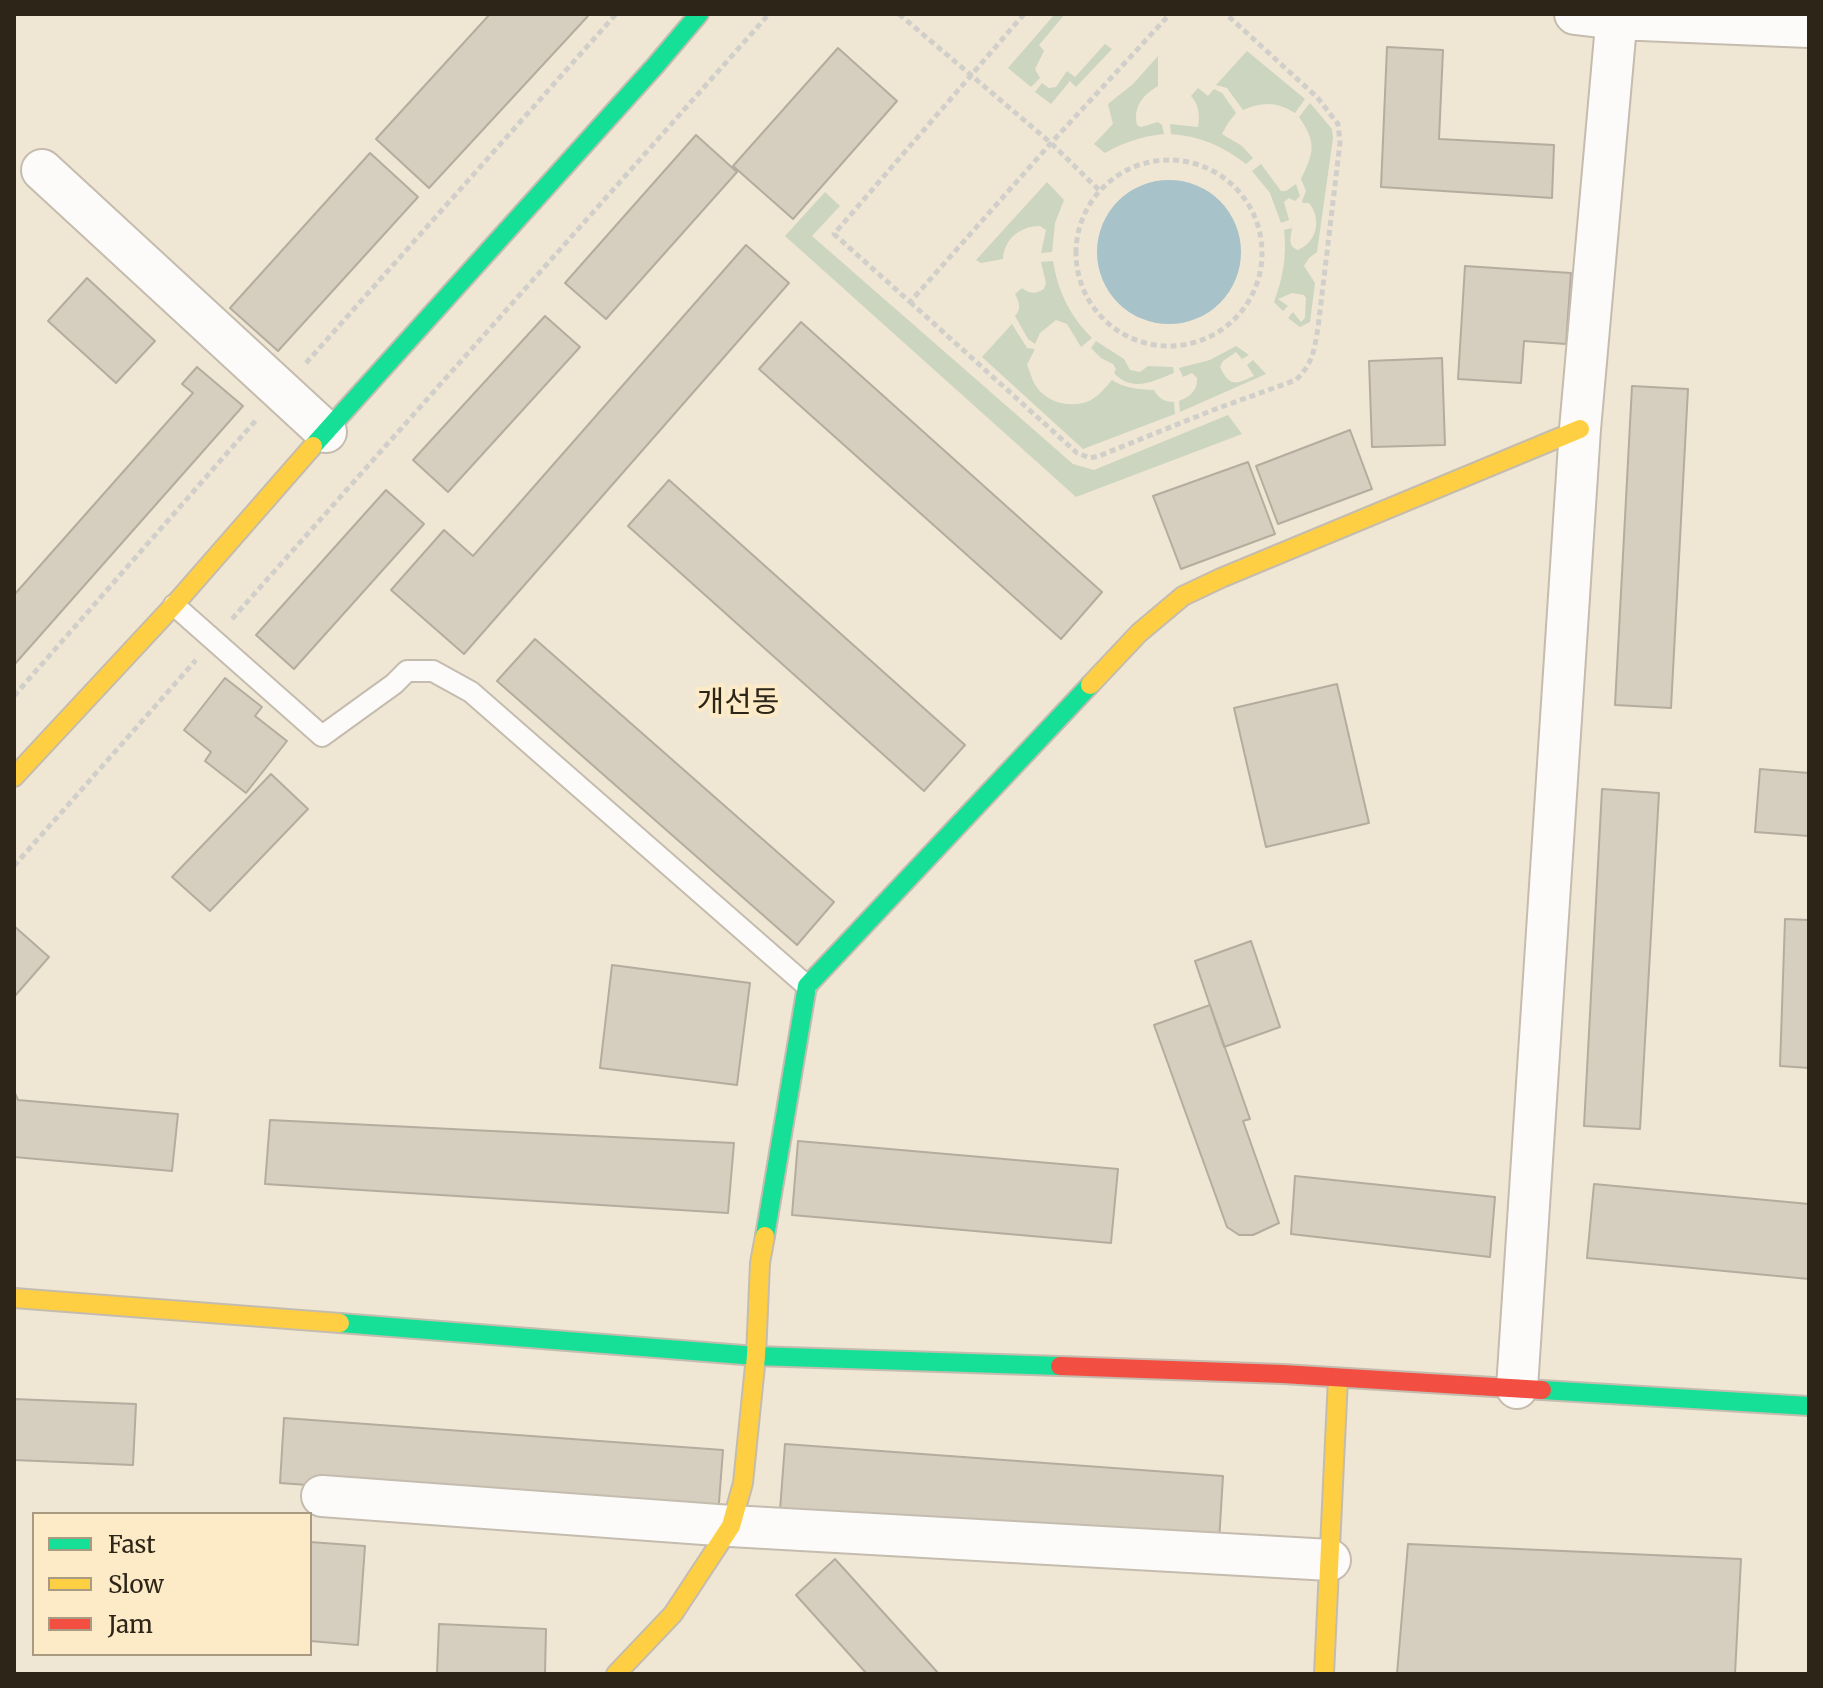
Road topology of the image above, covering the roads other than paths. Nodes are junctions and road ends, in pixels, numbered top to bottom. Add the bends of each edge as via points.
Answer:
1 (699, 14) edge
2 (1575, 14) edge
3 (1617, 16) edge
4 (1809, 27) edge
5 (42, 170) dead end
6 (1580, 429) junction
7 (326, 432) junction
8 (174, 605) junction
9 (14, 777) edge
10 (807, 986) junction
11 (14, 1298) edge
12 (756, 1356) junction
13 (1338, 1378) junction
14 (1517, 1388) junction
15 (1809, 1406) edge
16 (322, 1496) dead end
17 (731, 1526) junction
18 (1330, 1560) junction
19 (616, 1674) edge
20 (1324, 1674) edge

1 - 7 main road
2 - 3 street
3 - 4 street
3 - 6 street
5 - 7 street
6 - 10 main road via 1183,596 1139,633
6 - 14 street
7 - 8 main road
8 - 9 main road
8 - 10 lane via 322,736 407,671 433,671 471,692
10 - 12 main road via 760,1263
11 - 12 main road
12 - 13 main road
12 - 17 main road via 743,1483
13 - 14 main road
13 - 18 main road
14 - 15 main road
16 - 17 street
17 - 18 street
17 - 19 main road via 673,1614
18 - 20 main road

